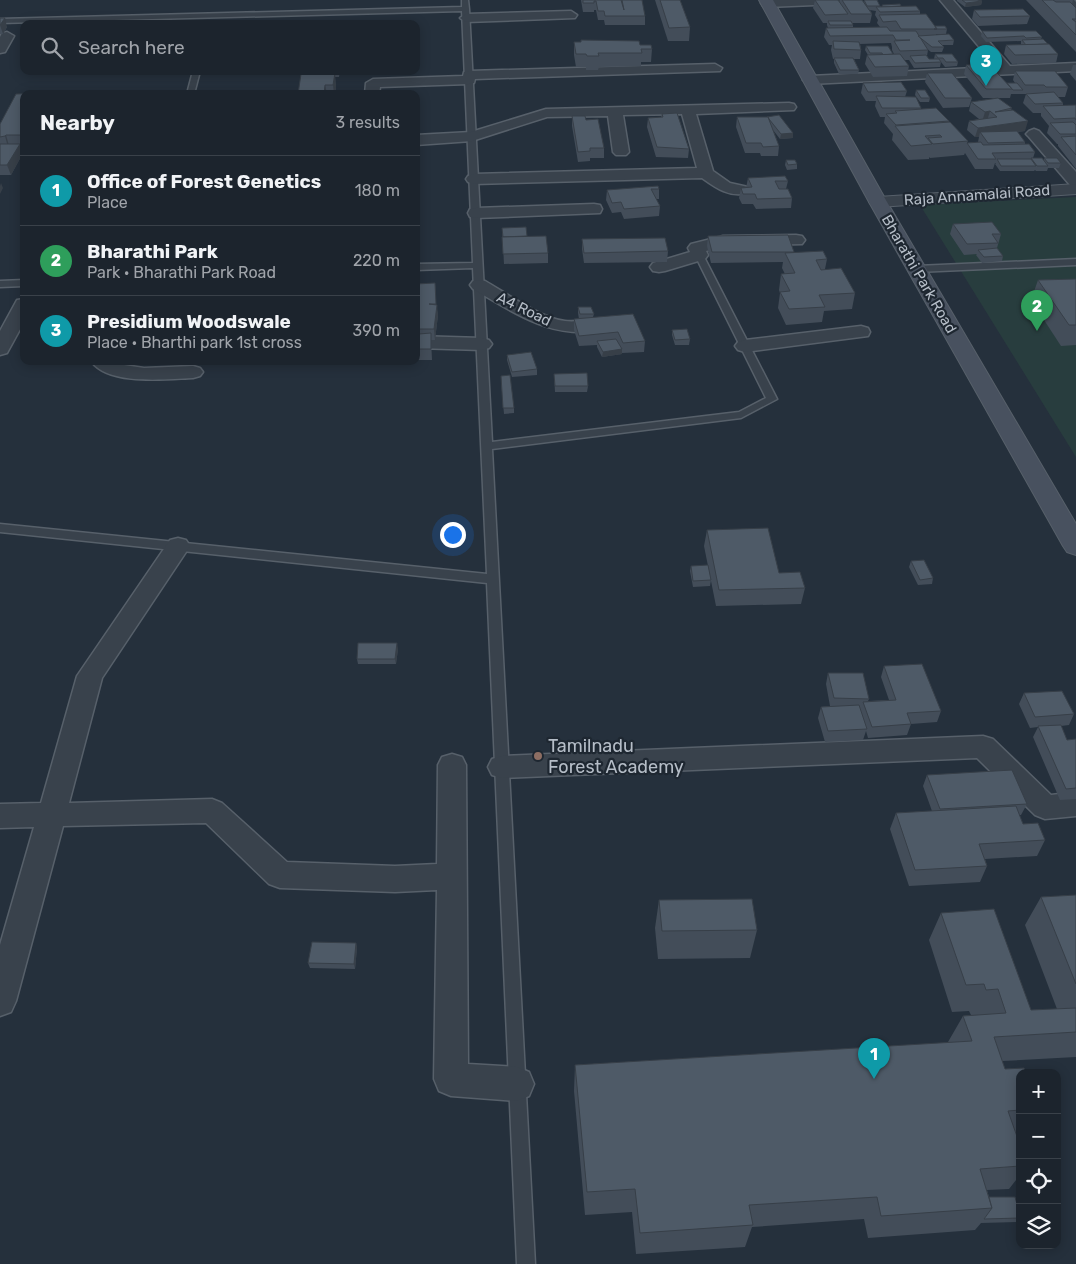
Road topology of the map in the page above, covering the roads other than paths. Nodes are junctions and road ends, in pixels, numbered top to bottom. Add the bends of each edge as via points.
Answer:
1 (839, 0) edge
2 (946, 0) edge
3 (1066, 0) edge
4 (766, 2) edge
5 (1076, 8) edge
6 (466, 9) edge
7 (571, 15) dead end
8 (215, 16) junction
9 (43, 20) edge
10 (214, 20) edge
11 (0, 21) edge
12 (20, 21) edge
13 (0, 36) edge
14 (0, 49) edge
15 (542, 58) dead end
16 (1076, 67) edge
17 (715, 68) dead end
18 (1007, 71) junction
19 (545, 73) junction
20 (196, 75) edge
21 (469, 78) junction
22 (810, 80) junction
23 (191, 90) edge
24 (372, 90) edge
25 (789, 107) dead end
26 (688, 110) junction
27 (615, 111) junction
28 (1034, 134) dead end
29 (472, 136) junction
30 (420, 140) edge
31 (621, 152) dead end
32 (706, 173) junction
33 (474, 180) junction
34 (1076, 182) edge
35 (1076, 188) edge
36 (742, 190) edge
37 (878, 202) junction
38 (594, 209) dead end
39 (476, 213) junction
40 (796, 240) dead end
41 (699, 255) junction
42 (1076, 262) edge
43 (478, 265) junction
44 (420, 267) edge
45 (659, 267) dead end
46 (917, 270) junction
47 (20, 283) edge
48 (0, 284) edge
49 (479, 285) junction
50 (20, 312) edge
51 (600, 325) edge
52 (861, 332) dead end
53 (420, 342) edge
54 (482, 344) junction
55 (745, 346) junction
56 (0, 349) edge
57 (105, 365) edge
58 (192, 372) dead end
59 (487, 446) junction
60 (0, 528) edge
61 (178, 546) junction
62 (1076, 546) edge
63 (493, 579) junction
64 (452, 765) dead end
65 (502, 767) junction
66 (1076, 804) edge
67 (52, 814) junction
68 (0, 816) edge
69 (452, 876) junction
70 (0, 1000) edge
71 (517, 1084) junction
72 (526, 1264) edge

1 - 4 street
2 - 18 street
3 - 5 street
4 - 22 main road, Bharathi Park Road
6 - 7 street
6 - 8 lane
6 - 21 lane
8 - 9 lane
8 - 10 lane
11 - 12 lane
13 - 14 street via 7,36
15 - 19 street
16 - 18 street
17 - 19 street
18 - 22 street
19 - 21 street
20 - 23 lane
21 - 24 street via 373,83
21 - 29 lane
22 - 37 main road, Bharathi Park Road
25 - 26 street
26 - 27 street
26 - 32 street
27 - 29 street via 546,113
27 - 31 street
28 - 34 street
29 - 30 street
29 - 33 lane
32 - 33 street
32 - 36 street via 725,187
33 - 39 lane
35 - 37 street, Raja Annamalai Road
37 - 46 main road, Bharathi Park Road
38 - 39 street
39 - 43 lane
40 - 41 street via 723,241 697,248
41 - 45 street
41 - 55 lane
42 - 46 lane
43 - 44 lane
43 - 49 lane
46 - 62 main road, Bharathi Park Road
47 - 48 lane
49 - 51 street, A4 Road via 540,320 564,327
49 - 54 lane
50 - 56 street
52 - 55 street
53 - 54 street
54 - 59 lane
55 - 59 lane via 772,399 741,415
57 - 58 street via 139,373
59 - 63 lane
60 - 61 lane
61 - 63 lane
61 - 67 street via 90,676
63 - 65 lane
64 - 69 street
65 - 66 street via 983,747 1045,807
65 - 71 lane
67 - 68 street
67 - 69 street via 212,810 280,875
67 - 70 street
69 - 71 street via 451,1079
71 - 72 lane

